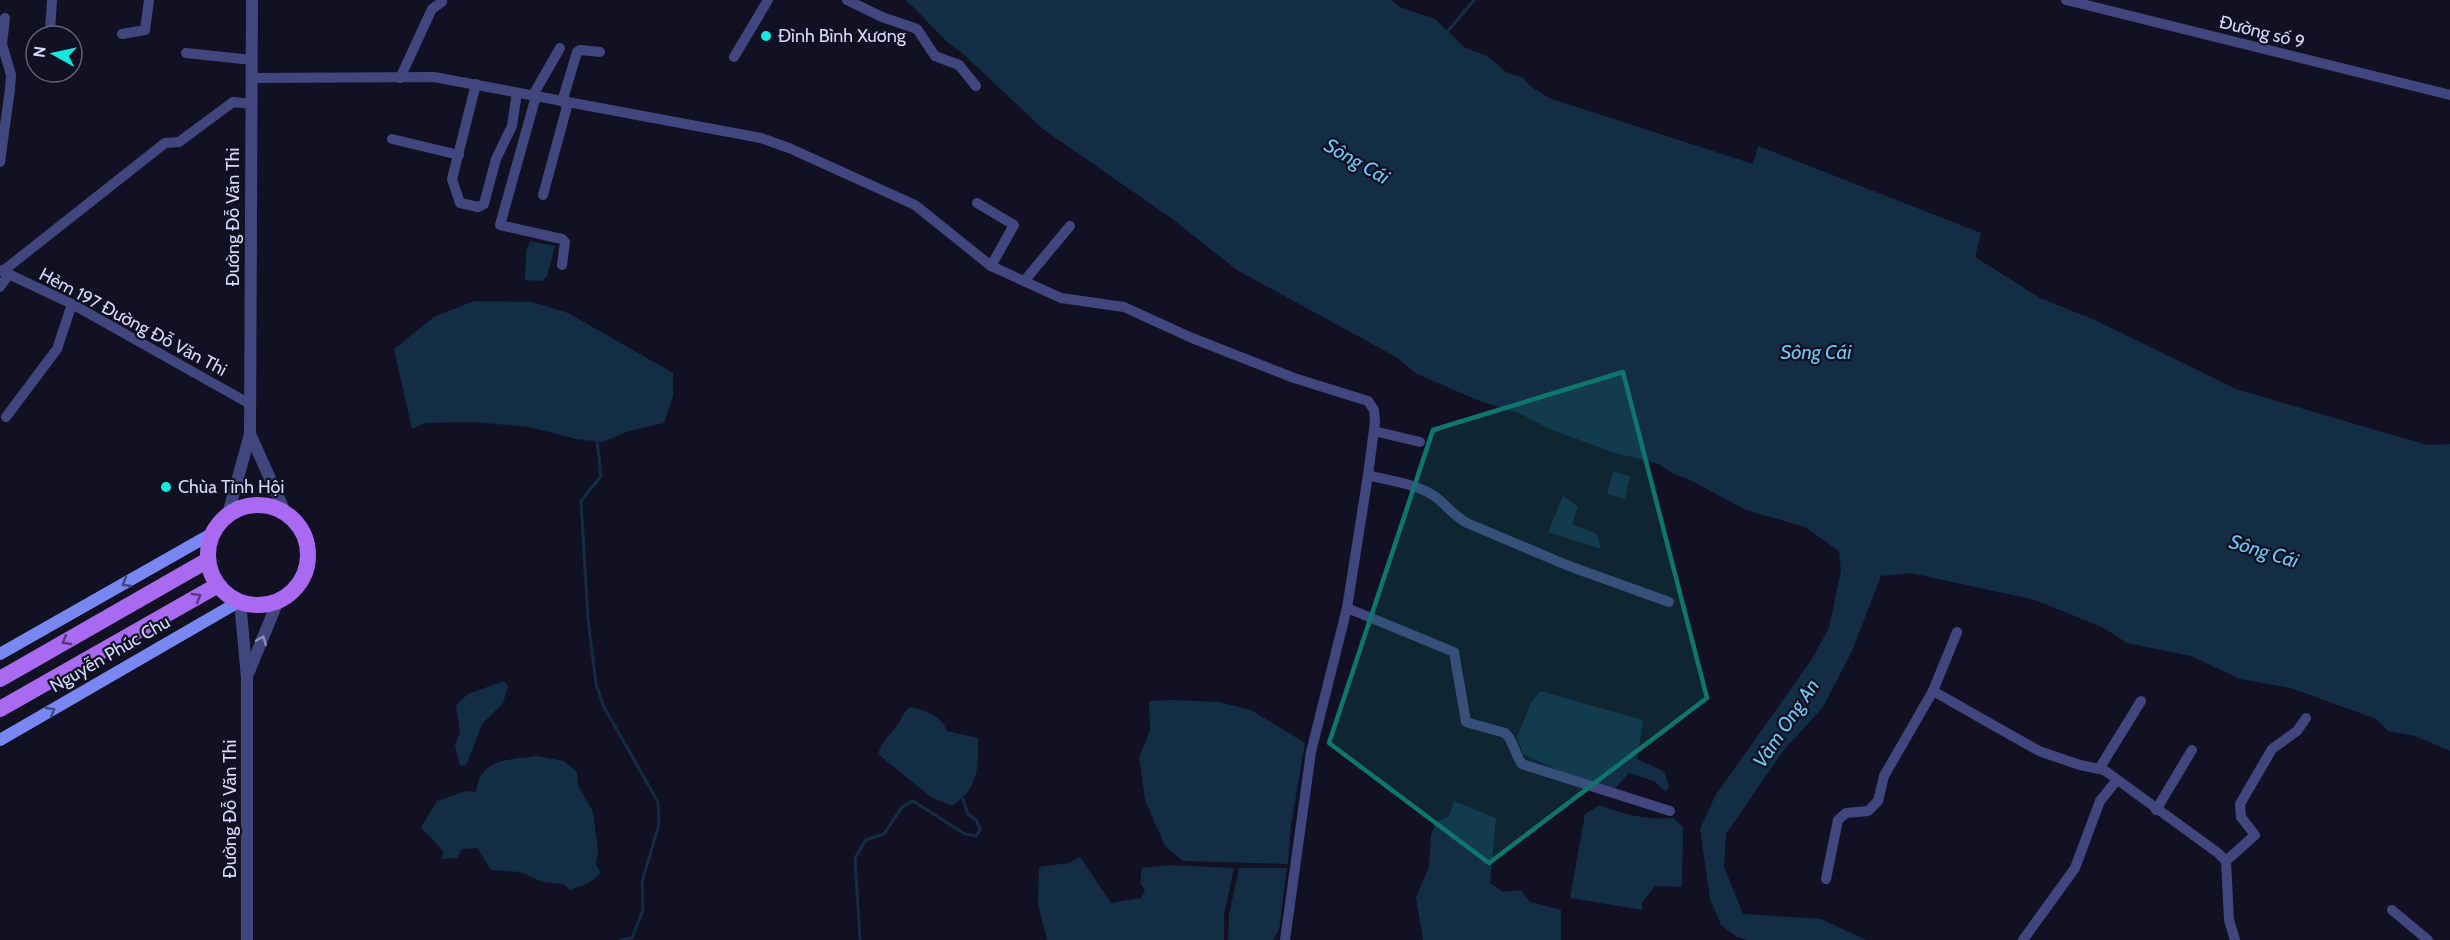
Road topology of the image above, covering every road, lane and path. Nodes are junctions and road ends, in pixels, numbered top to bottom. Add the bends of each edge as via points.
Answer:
1 (52, 0) edge
2 (149, 0) edge
3 (252, 0) edge
4 (768, 0) edge
5 (848, 0) edge
6 (2066, 0) edge
7 (442, 2) dead end
8 (5, 18) dead end
9 (50, 24) edge
10 (122, 34) dead end
11 (560, 48) dead end
12 (186, 52) dead end
13 (600, 52) dead end
14 (734, 57) dead end
15 (252, 60) junction
16 (252, 78) junction
17 (400, 78) junction
18 (476, 84) junction
19 (976, 86) dead end
20 (517, 93) junction
21 (535, 95) junction
22 (2450, 95) edge
23 (565, 102) junction
24 (251, 104) junction
25 (392, 139) dead end
26 (459, 155) junction
27 (0, 162) edge
28 (543, 195) dead end
29 (977, 203) dead end
30 (1070, 226) dead end
31 (562, 265) dead end
32 (991, 266) junction
33 (4, 272) edge
34 (1026, 280) junction
35 (0, 287) edge
36 (72, 304) junction
37 (250, 404) junction
38 (6, 417) dead end
39 (1374, 431) junction
40 (250, 434) junction
41 (1420, 442) dead end
42 (1368, 475) junction
43 (285, 512) junction
44 (228, 514) junction
45 (213, 533) junction
46 (208, 560) junction
47 (218, 585) junction
48 (240, 601) junction
49 (278, 601) junction
50 (1669, 602) dead end
51 (1347, 608) junction
52 (1957, 632) dead end
53 (0, 654) edge
54 (247, 678) junction
55 (0, 679) edge
56 (1933, 692) junction
57 (2141, 701) dead end
58 (0, 710) edge
59 (2306, 718) dead end
60 (0, 740) edge
61 (2192, 750) dead end
62 (2098, 769) junction
63 (2117, 780) junction
64 (2156, 810) junction
65 (1670, 811) dead end
66 (2226, 861) junction
67 (1826, 879) dead end
68 (2392, 910) dead end
69 (247, 940) edge
70 (1286, 940) edge
71 (2023, 940) edge
72 (2235, 940) edge
73 (2428, 940) edge

1 - 9 street
2 - 10 street via 145,30
3 - 15 street, Đường Đỗ Văn Thi
4 - 14 street
5 - 19 street via 917,29 934,56 962,67
6 - 22 street, Đường số 9
7 - 17 street via 432,9
8 - 27 street via 2,44 11,75
11 - 21 street
12 - 15 street
13 - 23 street via 577,52
15 - 16 street, Đường Đỗ Văn Thi
16 - 17 street
16 - 24 street, Đường Đỗ Văn Thi
17 - 18 street
18 - 20 street
18 - 26 street
20 - 21 street
20 - 26 street via 507,141 496,159 484,204 478,207 467,206 457,198 452,179
21 - 23 street
21 - 31 street via 500,225 562,239
23 - 28 street
23 - 32 street via 760,138 789,148 915,205
24 - 33 street via 233,102 179,142 165,143
24 - 37 street, Đường Đỗ Văn Thi
25 - 26 street
29 - 32 street via 1014,225
30 - 34 street
32 - 34 street
33 - 35 street
33 - 36 street, Hẻm 197 Đường Đỗ Văn Thi
34 - 39 street via 1061,298 1125,307 1192,339 1368,401 1374,410
36 - 37 street, Hẻm 197 Đường Đỗ Văn Thi
36 - 38 street via 57,349
37 - 40 street, Đường Đỗ Văn Thi
39 - 41 street
39 - 42 street
40 - 43 street, Đường Đỗ Văn Thi
40 - 44 street, Đường Đỗ Văn Thi
42 - 50 street via 1428,493 1467,523
42 - 51 street
43 - 44 main road via 259,504 243,506
43 - 49 main road via 301,528 308,560 304,576 294,590
44 - 45 main road
45 - 46 main road
45 -> 53 main road
46 - 47 main road
46 -> 55 main road, Nguyễn Phúc Chu
47 - 48 main road
58 -> 47 main road, Nguyễn Phúc Chu
48 - 49 main road via 249,605
48 - 54 street, Đường Đỗ Văn Thi
60 -> 48 main road, Nguyễn Phúc Chu
54 -> 49 street, Đường Đỗ Văn Thi
51 - 65 street via 1454,652 1466,722 1510,736 1515,756 1522,764
51 - 70 street via 1311,752
52 - 56 street
54 - 69 street, Đường Đỗ Văn Thi
56 - 62 street via 2039,751
56 - 67 street via 1884,776 1878,801 1868,811 1841,814
57 - 62 street
59 - 66 street via 2297,731 2272,749 2240,804 2241,817 2255,835
61 - 64 street
62 - 63 street
63 - 64 street
63 - 71 street via 2097,806 2075,868
64 - 66 street
66 - 72 street via 2229,920
68 - 73 street

